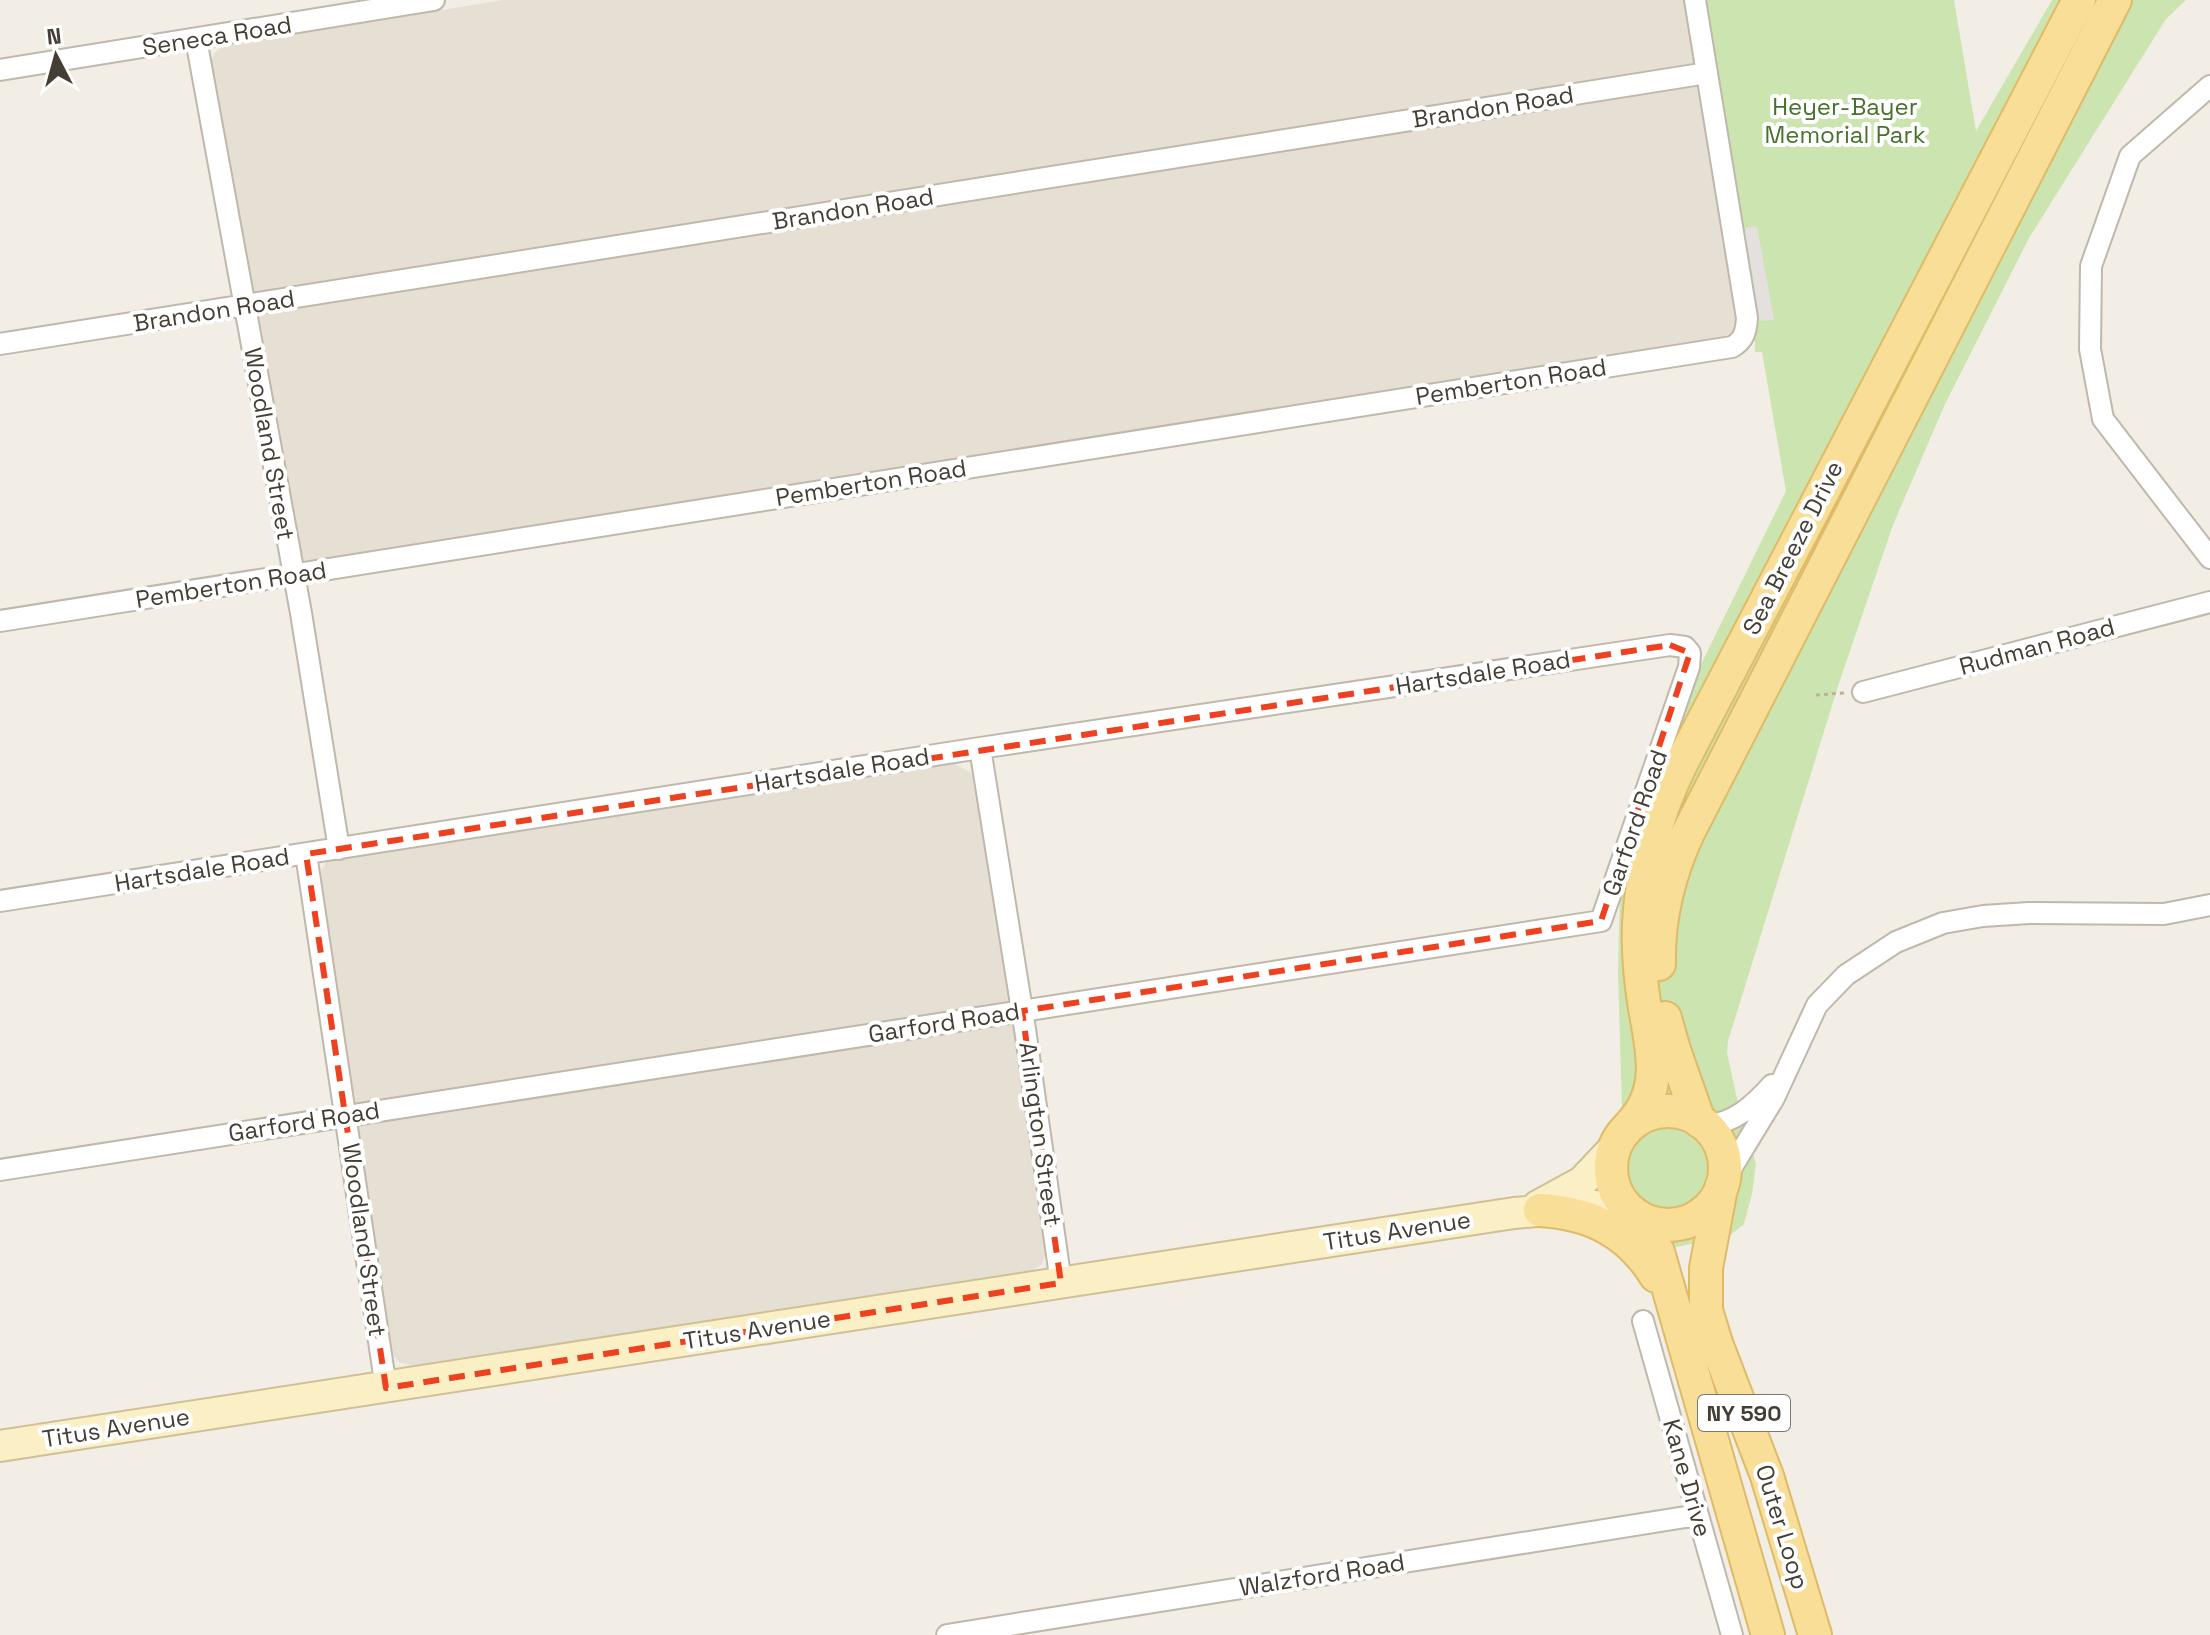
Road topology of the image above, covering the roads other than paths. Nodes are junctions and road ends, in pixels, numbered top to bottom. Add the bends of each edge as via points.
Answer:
1 (434, 0) edge
2 (1695, 0) edge
3 (2079, 0) edge
4 (2115, 0) edge
5 (196, 39) junction
6 (0, 70) edge
7 (1707, 73) junction
8 (2210, 86) edge
9 (244, 306) junction
10 (0, 344) edge
11 (2210, 558) edge
12 (292, 575) junction
13 (2210, 602) edge
14 (0, 621) edge
15 (1685, 647) joint
16 (1863, 692) road end
17 (980, 748) junction
18 (339, 849) junction
19 (306, 854) junction
20 (0, 901) edge
21 (2210, 905) edge
22 (1022, 1011) junction
23 (1787, 1067) junction
24 (345, 1116) junction
25 (1702, 1123) junction
26 (1623, 1136) junction
27 (0, 1170) edge
28 (1722, 1184) junction
29 (1527, 1212) junction
30 (1636, 1214) junction
31 (1061, 1283) junction
32 (1675, 1314) junction
33 (1643, 1321) dead end
34 (386, 1388) junction
35 (0, 1446) edge
36 (1698, 1515) junction
37 (947, 1635) edge
38 (1732, 1635) edge
39 (1768, 1635) edge
40 (1815, 1635) edge

1 - 5 street, Seneca Road
2 - 7 street
3 - 26 main road, Sea Breeze Drive via 1665,800 1646,866 1639,933 1654,1074 1644,1109
4 - 25 main road, Sea Breeze Drive via 1675,863 1662,921 1661,987 1671,1039
5 - 6 street, Seneca Road
5 - 9 street, Woodland Street
7 - 9 street, Brandon Road
7 - 12 street, Pemberton Road via 1747,318 1746,332 1732,347
8 - 11 street via 2130,156 2091,266 2090,349 2103,419
9 - 10 street, Brandon Road
9 - 12 street, Woodland Street
12 - 14 street, Pemberton Road
12 - 18 street, Woodland Street
13 - 16 street, Rudman Road
15 - 17 street, Hartsdale Road via 1670,645
15 - 22 street, Garford Road via 1689,667 1601,921
17 - 18 street, Hartsdale Road
17 - 22 street, Arlington Street
18 - 19 street, Hartsdale Road
19 - 20 street, Hartsdale Road
19 - 24 street, Woodland Street
21 - 23 street via 2164,914 1997,915 1920,931 1866,961 1828,991 1811,1014
22 - 24 street, Garford Road
22 - 31 street, Arlington Street
23 - 25 street via 1748,1109 1723,1122
23 - 28 street
24 - 27 street, Garford Road
24 - 34 street, Woodland Street
25 - 26 main road via 1668,1111 1645,1116
25 - 28 main road via 1722,1152
26 - 29 main road, Titus Avenue via 1594,1171
26 - 30 main road via 1611,1160 1611,1177 1617,1194
28 - 30 main road via 1708,1208 1684,1223 1666,1225
28 - 40 main road, Outer Loop / NY 590 via 1706,1268 1706,1310 1767,1476
29 - 30 main road, Titus Avenue via 1595,1206
29 - 31 main road, Titus Avenue
29 - 32 main road via 1577,1215 1616,1231 1646,1260
30 - 32 main road, Outer Loop / NY 590 via 1655,1241
31 - 34 main road, Titus Avenue
32 - 39 main road, Outer Loop / NY 590
33 - 36 street, Kane Drive
34 - 35 main road, Titus Avenue
36 - 37 street, Walzford Road
36 - 38 street, Kane Drive

